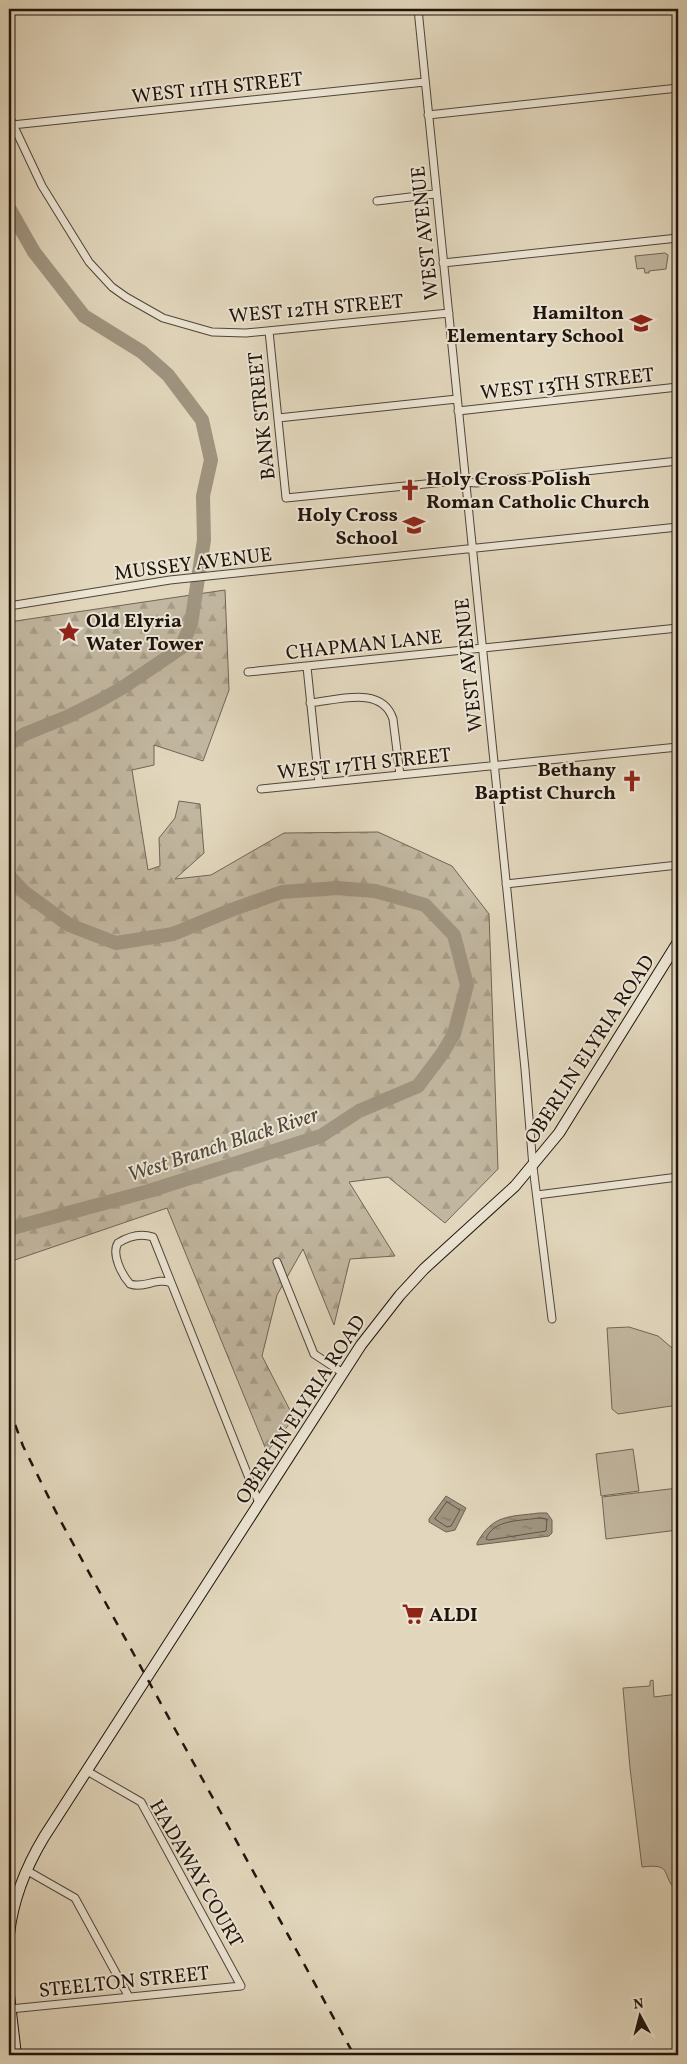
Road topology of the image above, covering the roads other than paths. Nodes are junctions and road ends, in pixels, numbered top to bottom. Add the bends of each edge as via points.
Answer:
1 (9, 9) edge
2 (14, 9) edge
3 (418, 9) edge
4 (425, 82) junction
5 (678, 88) edge
6 (428, 115) junction
7 (9, 116) edge
8 (12, 125) junction
9 (435, 194) junction
10 (377, 201) dead end
11 (678, 238) edge
12 (443, 263) junction
13 (448, 313) junction
14 (269, 331) junction
15 (678, 387) edge
16 (457, 400) junction
17 (458, 410) junction
18 (278, 418) junction
19 (678, 461) edge
20 (466, 482) junction
21 (678, 527) edge
22 (472, 548) junction
23 (9, 606) edge
24 (678, 628) edge
25 (482, 647) junction
26 (307, 667) junction
27 (248, 672) dead end
28 (310, 703) junction
29 (678, 747) edge
30 (494, 766) junction
31 (400, 775) junction
32 (318, 783) junction
33 (261, 789) dead end
34 (678, 865) edge
35 (506, 884) junction
36 (678, 942) edge
37 (533, 1166) junction
38 (678, 1177) edge
39 (537, 1195) junction
40 (149, 1229) dead end
41 (153, 1237) junction
42 (277, 1262) dead end
43 (171, 1282) junction
44 (552, 1319) dead end
45 (343, 1373) junction
46 (259, 1503) junction
47 (87, 1771) junction
48 (26, 1870) junction
49 (9, 1929) edge
50 (9, 1934) edge
51 (241, 1986) joint
52 (9, 1995) edge
53 (129, 1997) junction
54 (10, 2009) junction
55 (16, 2055) edge

1 - 2 street
3 - 4 street, WEST AVENUE
4 - 6 street, WEST AVENUE
4 - 8 street, WEST 11TH STREET
5 - 6 street
6 - 9 street, WEST AVENUE
7 - 8 street, WEST 12TH STREET
8 - 14 street, WEST 12TH STREET via 42,186 79,248 100,275 132,301 163,318 196,329 229,333
9 - 10 street
9 - 12 street, WEST AVENUE
11 - 12 street
12 - 13 street, WEST AVENUE
13 - 14 street, WEST 12TH STREET
13 - 16 street, WEST AVENUE
14 - 18 street, BANK STREET
15 - 17 street, WEST 13TH STREET
16 - 17 street, WEST AVENUE
16 - 18 street, WEST 13TH STREET
17 - 20 street, WEST AVENUE
18 - 20 street, BANK STREET via 286,498 455,480
19 - 20 street
20 - 22 street, WEST AVENUE
21 - 22 street, MUSSEY AVENUE
22 - 23 street, MUSSEY AVENUE via 180,579
22 - 25 street, WEST AVENUE
24 - 25 street, CHAPMAN LANE
25 - 26 street, CHAPMAN LANE
25 - 30 street, WEST AVENUE
26 - 27 street, CHAPMAN LANE
26 - 28 street
28 - 31 street via 366,697 384,703 393,719
28 - 32 street
29 - 30 street, WEST 17TH STREET
30 - 31 street, WEST 17TH STREET
30 - 35 street, WEST AVENUE
31 - 32 street, WEST 17TH STREET
32 - 33 street, WEST 17TH STREET
34 - 35 street
35 - 37 street, WEST AVENUE
36 - 37 main road, OBERLIN ELYRIA ROAD via 559,1133
37 - 39 street, WEST AVENUE
37 - 45 main road, OBERLIN ELYRIA ROAD via 400,1295 377,1322
38 - 39 street
39 - 44 street, WEST AVENUE
40 - 41 street
41 - 43 street
41 - 43 street via 137,1235 118,1243 115,1252 120,1267 134,1285 164,1280
42 - 45 street via 314,1354
43 - 46 street
45 - 46 main road, OBERLIN ELYRIA ROAD
46 - 47 main road, OBERLIN ELYRIA ROAD
47 - 48 main road, OBERLIN ELYRIA ROAD
47 - 51 street, HADAWAY COURT via 141,1802
48 - 49 main road, OBERLIN ELYRIA ROAD
48 - 53 street via 75,1898
49 - 50 main road, OBERLIN ELYRIA ROAD
51 - 53 street, STEELTON STREET
52 - 54 main road
53 - 54 street, STEELTON STREET
54 - 55 main road

